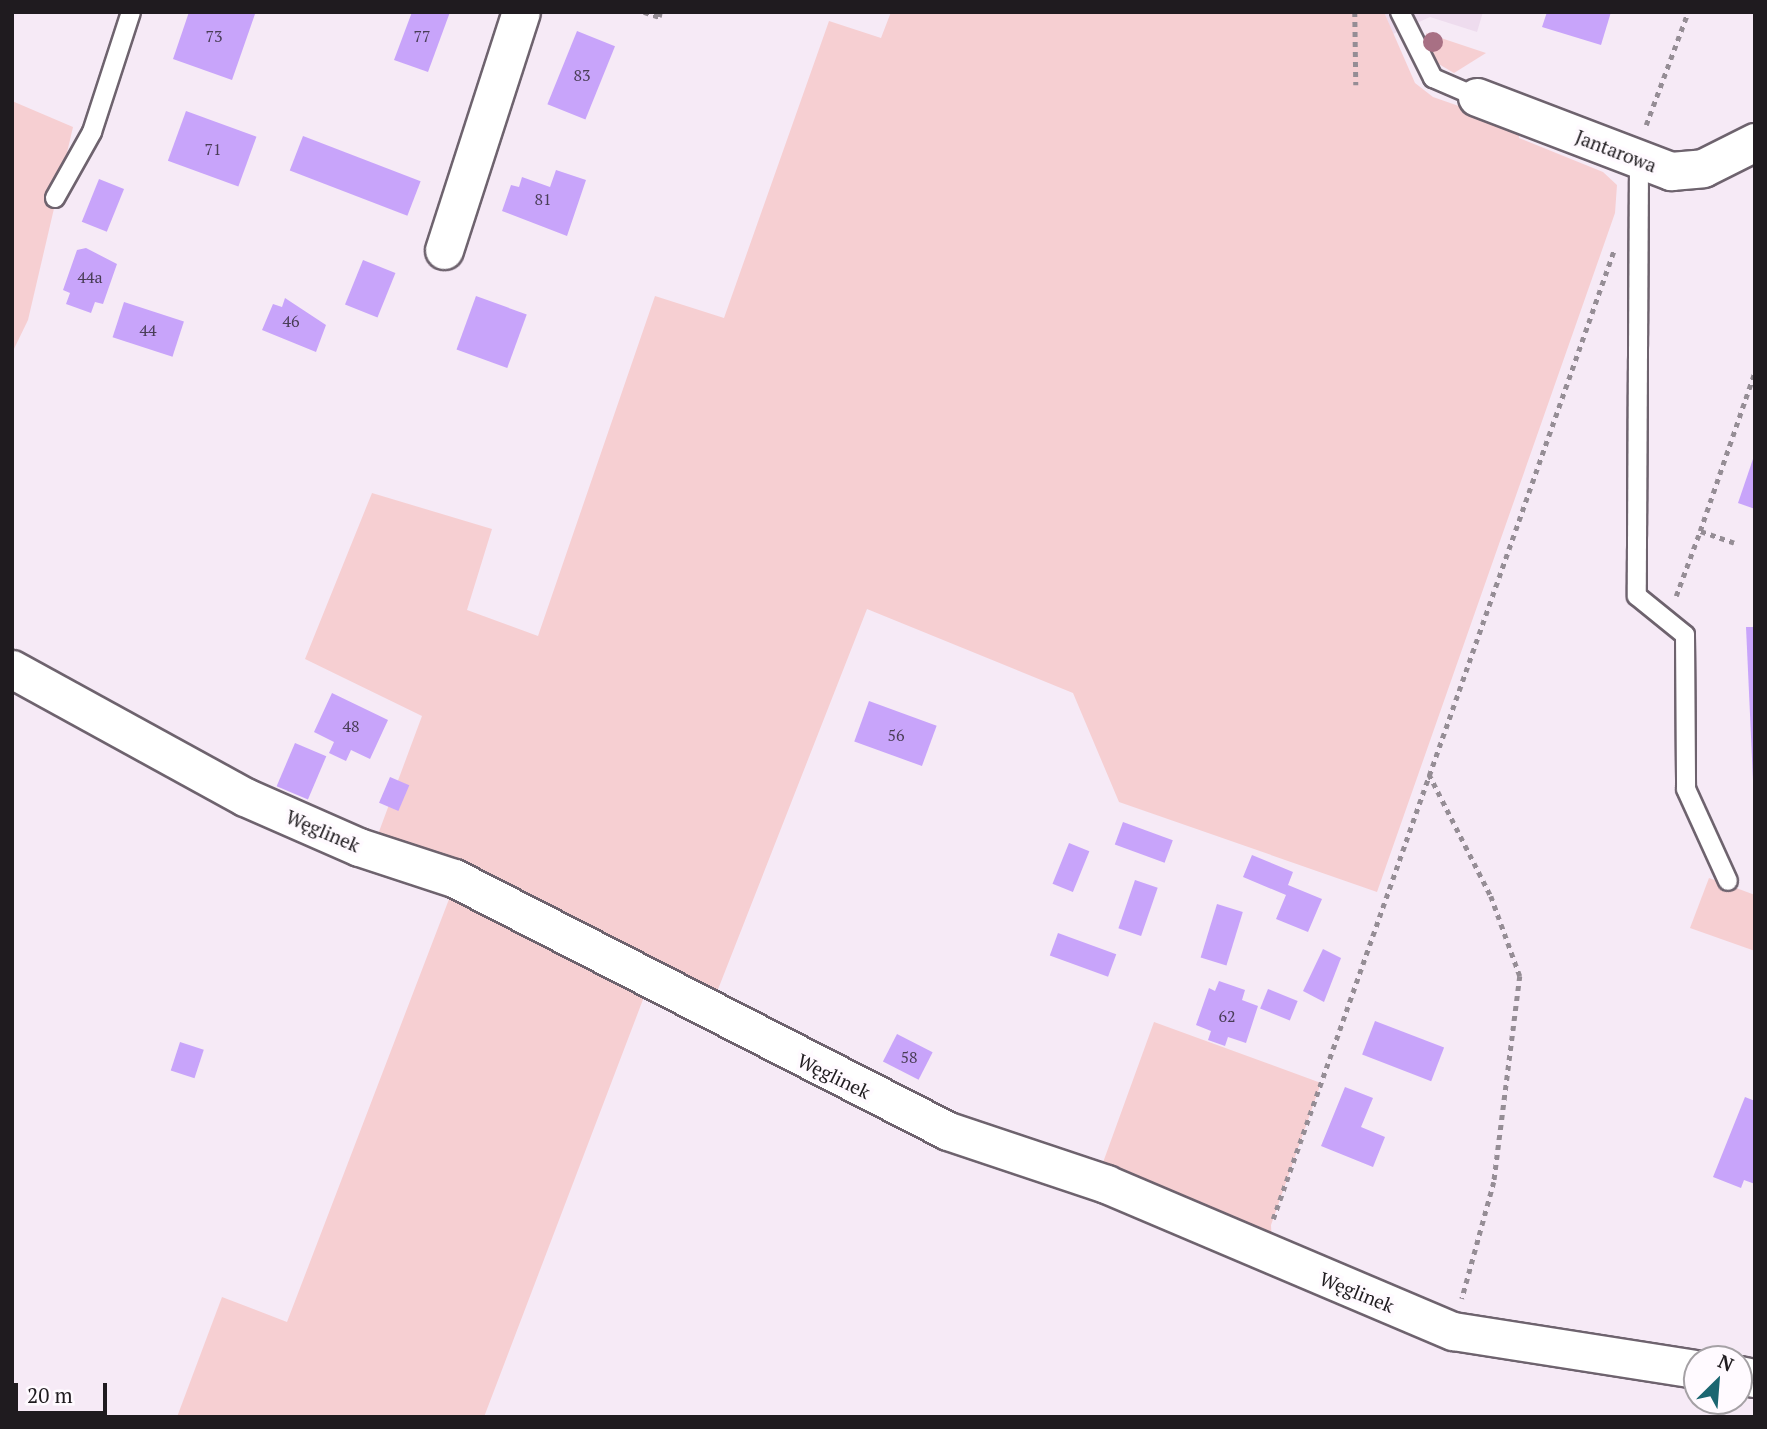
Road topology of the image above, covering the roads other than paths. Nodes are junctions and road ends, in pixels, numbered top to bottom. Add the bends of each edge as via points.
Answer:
1 (131, 12) edge
2 (521, 12) edge
3 (1400, 12) edge
4 (1477, 97) joint
5 (1755, 142) edge
6 (1640, 151) junction
7 (55, 198) dead end
8 (444, 250) dead end
9 (12, 669) edge
10 (1728, 881) dead end
11 (1683, 1367) edge

1 - 7 lane via 92,131
2 - 8 street
3 - 4 lane via 1433,78
4 - 6 street, Jantarowa
5 - 6 street, Jantarowa via 1703,168 1671,171
6 - 10 lane via 1637,596 1685,635 1686,789
9 - 11 street, Węglinek via 245,797 359,847 454,878 948,1131 1106,1184 1452,1331

